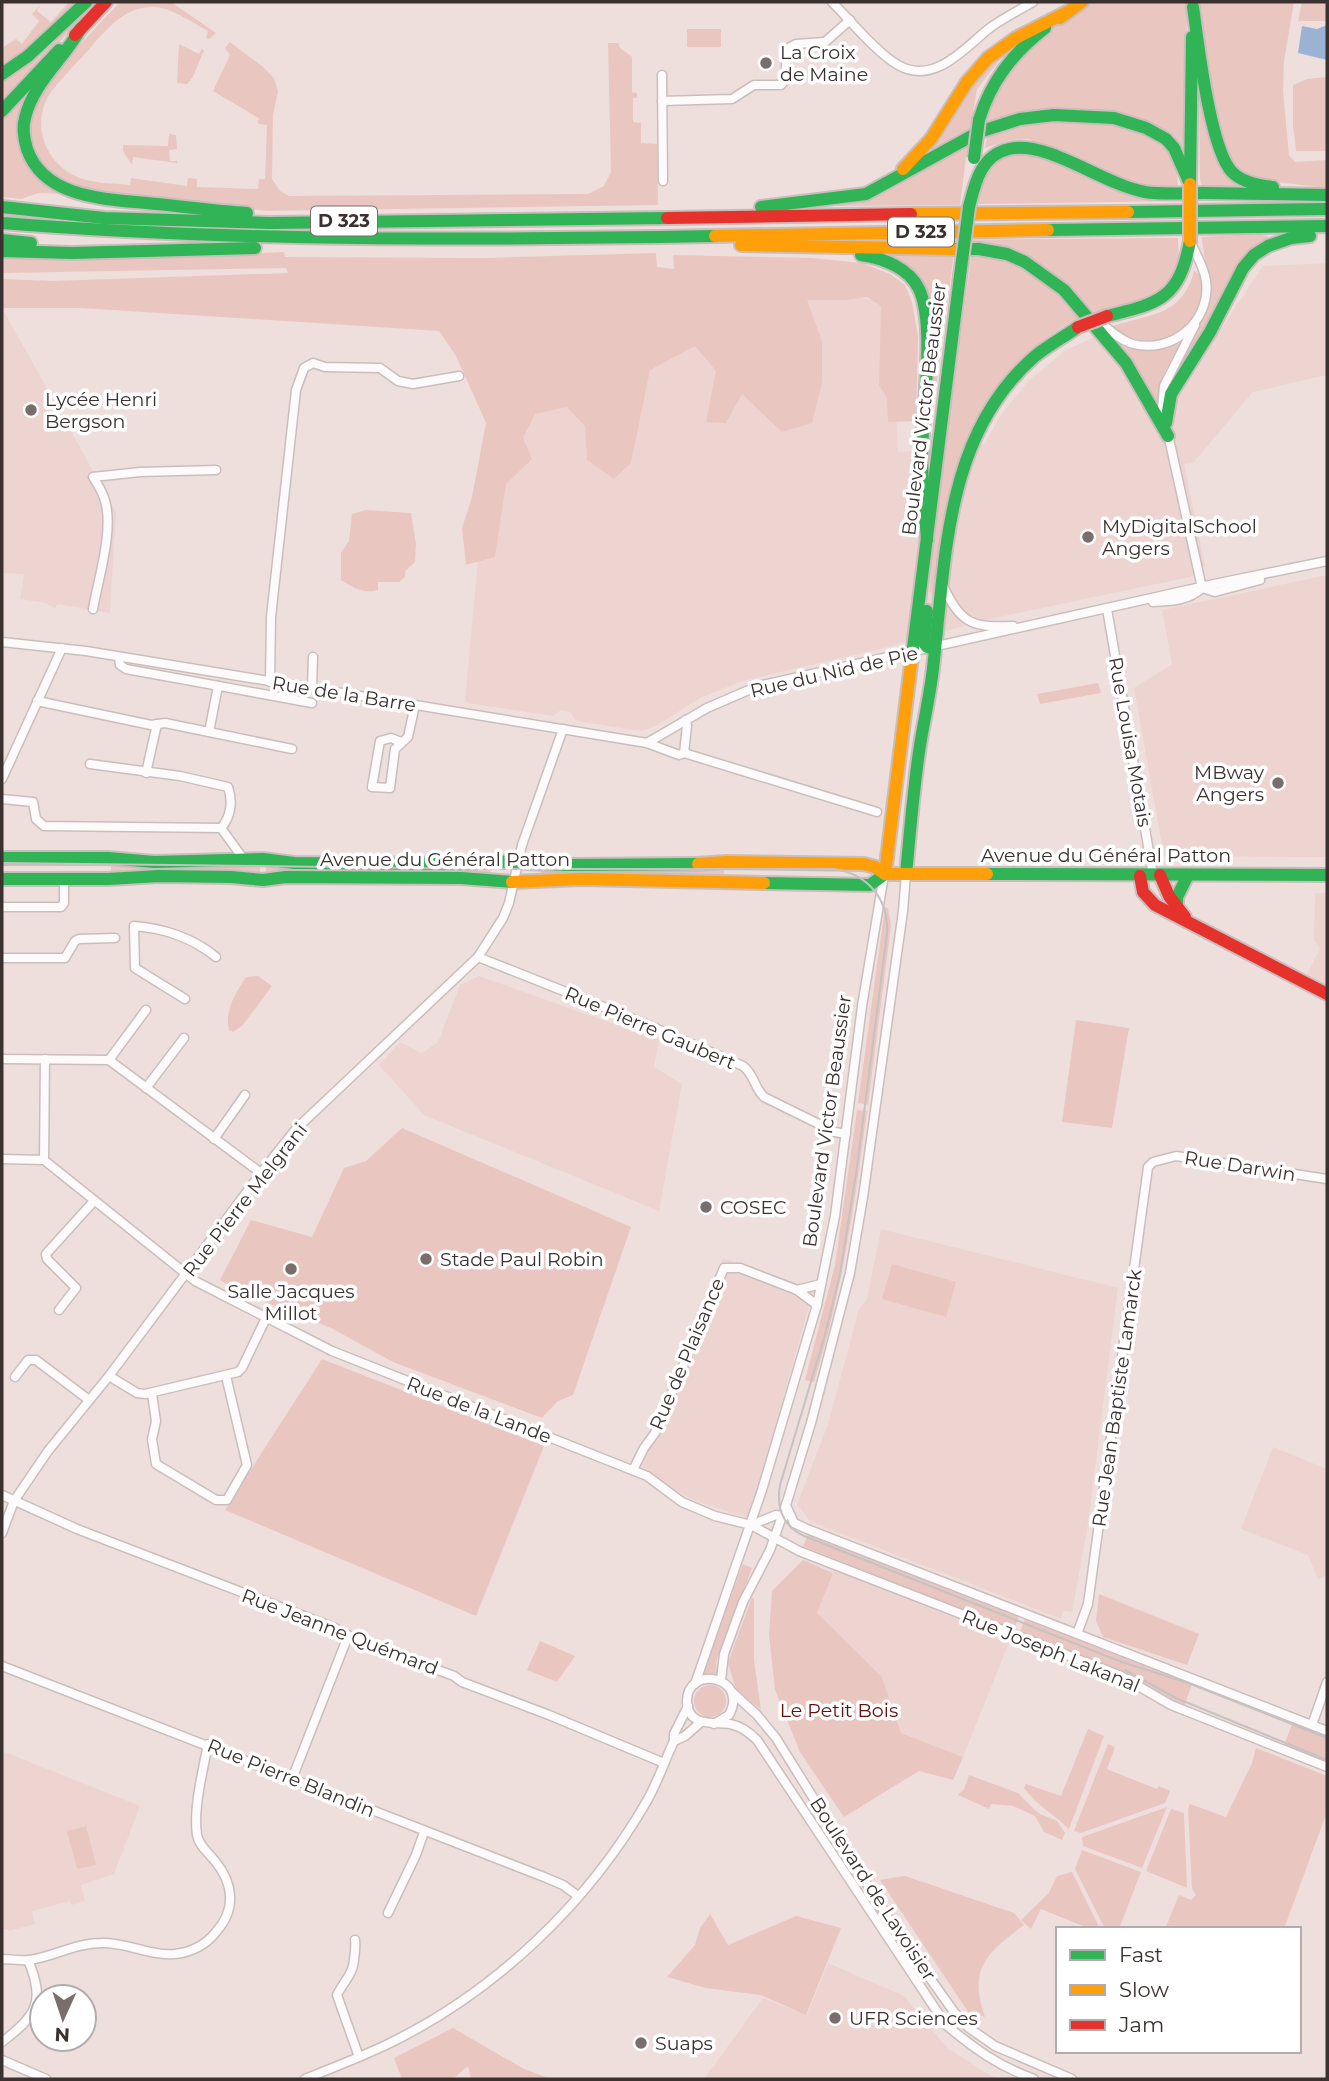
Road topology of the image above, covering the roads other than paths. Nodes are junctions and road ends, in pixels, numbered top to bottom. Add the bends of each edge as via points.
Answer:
1 (86, 2) edge
2 (106, 2) edge
3 (832, 2) edge
4 (1033, 2) edge
5 (1082, 2) edge
6 (1192, 5) edge
7 (1067, 12) junction
8 (850, 20) junction
9 (81, 28) junction
10 (2, 74) edge
11 (662, 75) dead end
12 (662, 101) junction
13 (2, 111) edge
14 (663, 181) dead end
15 (1190, 184) junction
16 (882, 187) junction
17 (971, 188) junction
18 (1327, 195) edge
19 (2, 207) edge
20 (1327, 209) edge
21 (687, 217) junction
22 (365, 221) junction
23 (2, 223) edge
24 (1327, 226) edge
25 (1327, 234) edge
26 (300, 239) junction
27 (2, 240) edge
28 (515, 240) junction
29 (1190, 241) junction
30 (807, 248) junction
31 (2, 251) edge
32 (112, 252) junction
33 (1064, 290) junction
34 (1195, 326) junction
35 (459, 376) dead end
36 (1167, 429) junction
37 (216, 470) dead end
38 (927, 544) junction
39 (1327, 563) edge
40 (941, 582) junction
41 (1202, 588) junction
42 (93, 609) dead end
43 (1107, 609) junction
44 (1030, 625) junction
45 (2, 642) edge
46 (62, 648) junction
47 (935, 648) junction
48 (913, 653) junction
49 (119, 657) junction
50 (313, 657) dead end
51 (270, 682) junction
52 (218, 686) junction
53 (312, 688) junction
54 (37, 701) junction
55 (312, 703) dead end
56 (415, 705) junction
57 (686, 720) junction
58 (157, 724) junction
59 (563, 729) junction
60 (209, 732) junction
61 (401, 742) junction
62 (647, 743) junction
63 (292, 749) dead end
64 (684, 753) junction
65 (90, 764) dead end
66 (146, 773) junction
67 (2, 779) edge
68 (2, 799) edge
69 (877, 812) dead end
70 (221, 828) junction
71 (2, 858) edge
72 (245, 861) junction
73 (519, 862) junction
74 (885, 874) junction
75 (906, 874) junction
76 (1157, 875) junction
77 (1188, 875) junction
78 (1327, 875) edge
79 (1140, 876) junction
80 (2, 878) edge
81 (65, 878) junction
82 (514, 882) junction
83 (1169, 896) junction
84 (1155, 905) junction
85 (2, 907) edge
86 (1177, 909) junction
87 (1190, 922) junction
88 (115, 938) dead end
89 (216, 957) dead end
90 (478, 957) junction
91 (2, 958) edge
92 (1327, 994) edge
93 (185, 999) dead end
94 (146, 1010) dead end
95 (184, 1038) dead end
96 (2, 1059) edge
97 (44, 1059) junction
98 (109, 1060) junction
99 (146, 1088) junction
100 (245, 1095) dead end
101 (845, 1134) junction
102 (214, 1139) junction
103 (2, 1159) edge
104 (44, 1160) junction
105 (1153, 1162) joint
106 (261, 1173) junction
107 (1327, 1179) edge
108 (94, 1201) junction
109 (186, 1276) junction
110 (821, 1283) junction
111 (797, 1290) junction
112 (817, 1305) junction
113 (59, 1310) dead end
114 (266, 1318) junction
115 (109, 1376) junction
116 (226, 1376) junction
117 (15, 1377) dead end
118 (152, 1394) junction
119 (89, 1400) junction
120 (633, 1470) junction
121 (2, 1495) edge
122 (14, 1502) junction
123 (786, 1506) junction
124 (782, 1516) junction
125 (794, 1522) junction
126 (751, 1525) junction
127 (3, 1527) edge
128 (773, 1539) junction
129 (1077, 1634) junction
130 (348, 1636) junction
131 (2, 1666) edge
132 (721, 1680) junction
133 (1327, 1682) edge
134 (695, 1684) junction
135 (732, 1692) junction
136 (688, 1706) junction
137 (701, 1722) junction
138 (714, 1724) junction
139 (1312, 1725) junction
140 (1327, 1731) edge
141 (674, 1741) junction
142 (208, 1744) junction
143 (664, 1763) junction
144 (1327, 1767) edge
145 (292, 1779) junction
146 (424, 1832) junction
147 (578, 1896) junction
148 (388, 1913) dead end
149 (355, 1940) dead end
150 (2, 1959) edge
151 (29, 1960) junction
152 (2, 2042) edge
153 (359, 2057) junction
154 (2, 2060) edge
155 (46, 2079) edge
156 (304, 2079) edge
157 (1034, 2079) edge
158 (1072, 2079) edge

1 - 10 main road
2 - 9 main road
3 - 8 street
4 - 8 street via 993,26 947,63 925,71 894,62
5 - 7 main road
6 - 15 main road
6 - 18 main road via 1205,97 1229,169 1254,184
7 - 16 main road via 1026,31 987,58 922,150
7 - 17 main road, bridge via 1028,40 991,86 979,120
8 - 12 street via 825,42 790,47 781,85 749,87 732,99
9 - 13 main road
9 - 22 main road via 73,46 30,100 24,121 30,154 49,181 105,198
11 - 12 street
12 - 14 street
15 - 16 main road via 1174,148 1146,128 1114,118 1054,114 979,132
15 - 29 main road, bridge
16 - 21 main road via 846,198 699,211
17 - 18 main road via 988,160 1009,147 1023,146 1146,192
17 - 38 main road, Boulevard Victor Beaussier, bridge
19 - 22 main road, D 323 via 104,218
20 - 21 main road, D 323
21 - 22 main road, D 323
23 - 26 main road, D 323 via 102,232
24 - 28 main road, D 323
25 - 36 main road via 1291,237 1268,246 1243,268 1171,394
26 - 28 main road, D 323
26 - 32 main road via 275,248
27 - 32 main road
28 - 30 main road
29 - 34 street via 1206,280 1206,299
29 - 40 main road, Boulevard Victor Beaussier, bridge via 1182,275 1169,295 1149,306 1077,327 1049,344 1009,382 978,430 957,481
30 - 33 main road via 979,249 1025,262
30 - 38 main road via 872,256 906,273 919,289 925,311 922,456
31 - 32 main road
33 - 34 street via 1132,344 1170,341
33 - 36 main road via 1126,363
34 - 36 street via 1164,386 1162,411
35 - 51 street via 413,384 398,381 380,368 313,363 304,368 296,390 271,617
36 - 41 street
37 - 42 street via 93,477 107,516
38 - 47 main road, Boulevard Victor Beaussier via 924,643
38 - 48 main road, Boulevard Victor Beaussier
39 - 41 street, Rue du Nid de Pie via 1226,590
40 - 44 street, Rue du Nid de Pie via 958,613 974,623 985,627
40 - 47 main road, Boulevard Victor Beaussier
41 - 43 street, Rue du Nid de Pie
43 - 44 street, Rue du Nid de Pie
43 - 76 street, Rue Louisa Motais
44 - 47 street, Rue du Nid de Pie
45 - 46 street, Rue de la Barre
46 - 49 street, Rue de la Barre
46 - 54 street
47 - 48 street, Rue du Nid de Pie
47 - 75 main road, Boulevard Victor Beaussier via 912,795
48 - 57 street, Rue du Nid de Pie via 758,686
48 - 74 main road, Boulevard Victor Beaussier
49 - 51 street, Rue de la Barre
49 - 52 street via 126,668
50 - 53 street
51 - 53 street, Rue de la Barre
52 - 55 street
52 - 60 street
53 - 56 street, Rue de la Barre
54 - 58 street
54 - 67 street
56 - 59 street, Rue de la Barre
56 - 61 street via 408,737
57 - 62 street, Rue du Nid de Pie
57 - 64 street
58 - 60 street
58 - 66 street
59 - 62 street, Rue de la Barre
59 - 73 street, Rue Pierre Melgrani
60 - 63 street
61 - 61 street via 395,749 390,788 372,787 380,741 391,738
62 - 64 street, Rue de la Barre
64 - 69 street, Rue de la Barre
65 - 66 street
66 - 70 street via 228,787 228,820
68 - 70 street via 33,802 36,820 44,826
70 - 72 street
71 - 72 main road, Avenue du Général Patton
72 - 73 main road, Avenue du Général Patton
73 - 74 main road, Avenue du Général Patton via 864,864
73 - 82 street, Rue Pierre Melgrani
74 - 75 main road, Avenue du Général Patton
74 - 82 main road, Avenue du Général Patton via 870,885 582,879
74 - 101 street, Boulevard Victor Beaussier
75 - 79 main road, Avenue du Général Patton
75 - 123 street, Boulevard Victor Beaussier via 850,1273
76 - 77 main road, Avenue du Général Patton
76 - 79 main road, Avenue du Général Patton
76 - 83 main road
77 - 78 main road, Avenue du Général Patton
77 - 86 main road via 1177,897
79 - 84 main road via 1143,892
80 - 81 main road, Avenue du Général Patton
81 - 82 main road, Avenue du Général Patton
81 - 85 street via 61,907
82 - 90 street, Rue Pierre Melgrani via 503,918
83 - 84 main road
83 - 86 main road
84 - 87 main road
86 - 87 main road
87 - 92 main road
88 - 91 street via 79,939 65,957
89 - 93 street via 162,929 134,926 135,968
90 - 101 street, Rue Pierre Gaubert via 743,1066 764,1097
90 - 106 street, Rue Pierre Melgrani via 305,1121
94 - 98 street
95 - 99 street
96 - 97 street
97 - 98 street
97 - 104 street
98 - 99 street
99 - 102 street
100 - 102 street
101 - 110 street, Boulevard Victor Beaussier
102 - 106 street
103 - 104 street
104 - 108 street, Rue de la Lande
105 - 107 street, Rue Darwin via 1176,1156
105 - 129 street, Rue Jean Baptiste Lamarck via 1145,1180 1088,1604
106 - 109 street, Rue Pierre Melgrani
108 - 109 street, Rue de la Lande
108 - 113 street via 46,1254 76,1288
109 - 114 street, Rue de la Lande
109 - 115 street, Rue Pierre Melgrani
110 - 111 street
110 - 112 street, Boulevard Victor Beaussier
111 - 112 street, Rue de Plaisance
111 - 120 street, Rue de Plaisance via 740,1268 724,1268 655,1433
112 - 126 street, Boulevard Victor Beaussier
114 - 116 street via 242,1368
114 - 120 street, Rue de la Lande via 391,1377
115 - 118 street via 136,1393
115 - 119 street, Rue Pierre Melgrani
116 - 118 street
116 - 118 street via 247,1465 227,1500 216,1500 156,1464
117 - 119 street via 28,1360 36,1360
119 - 122 street, Rue Pierre Melgrani
120 - 126 street, Rue de la Lande via 682,1502
121 - 122 street, Rue Jeanne Quémard
122 - 127 street, Rue Pierre Melgrani
122 - 130 street, Rue Jeanne Quémard
123 - 124 street, Boulevard Victor Beaussier
123 - 125 street
124 - 125 street, Rue Joseph Lakanal
124 - 126 street
124 - 128 street, Boulevard Victor Beaussier
125 - 129 street, Rue Joseph Lakanal
126 - 128 street, Rue de la Lande
126 - 134 street, Boulevard Victor Beaussier
128 - 132 street, Boulevard Victor Beaussier via 743,1602 724,1654
128 - 144 street, Rue Joseph Lakanal via 1121,1676 1171,1705
129 - 139 street, Rue Joseph Lakanal
130 - 143 street, Rue Jeanne Quémard
130 - 145 street
131 - 142 street, Rue Pierre Blandin
132 - 134 street via 707,1678
132 - 135 street
133 - 139 street
134 - 136 street
135 - 138 street via 729,1715
135 - 158 street, Boulevard de Lavoisier via 776,1738 895,1929 954,2012 995,2046
136 - 137 street
136 - 141 street
137 - 138 street
137 - 141 street
138 - 157 street, Boulevard de Lavoisier via 738,1726 757,1741 946,2025 1002,2067
139 - 140 street, Rue Joseph Lakanal
141 - 143 street
142 - 145 street, Rue Pierre Blandin
142 - 151 street via 197,1831 203,1848 228,1880 231,1905 219,1929 208,1942 186,1952 156,1954 102,1942
143 - 147 street via 629,1829
145 - 146 street, Rue Pierre Blandin
146 - 147 street, Rue Pierre Blandin via 544,1877
146 - 148 street
147 - 153 street via 503,1972 445,2011
149 - 153 street via 353,1968 337,1995
150 - 151 street
151 - 152 street via 37,1986 33,2013
153 - 156 street
154 - 155 street

